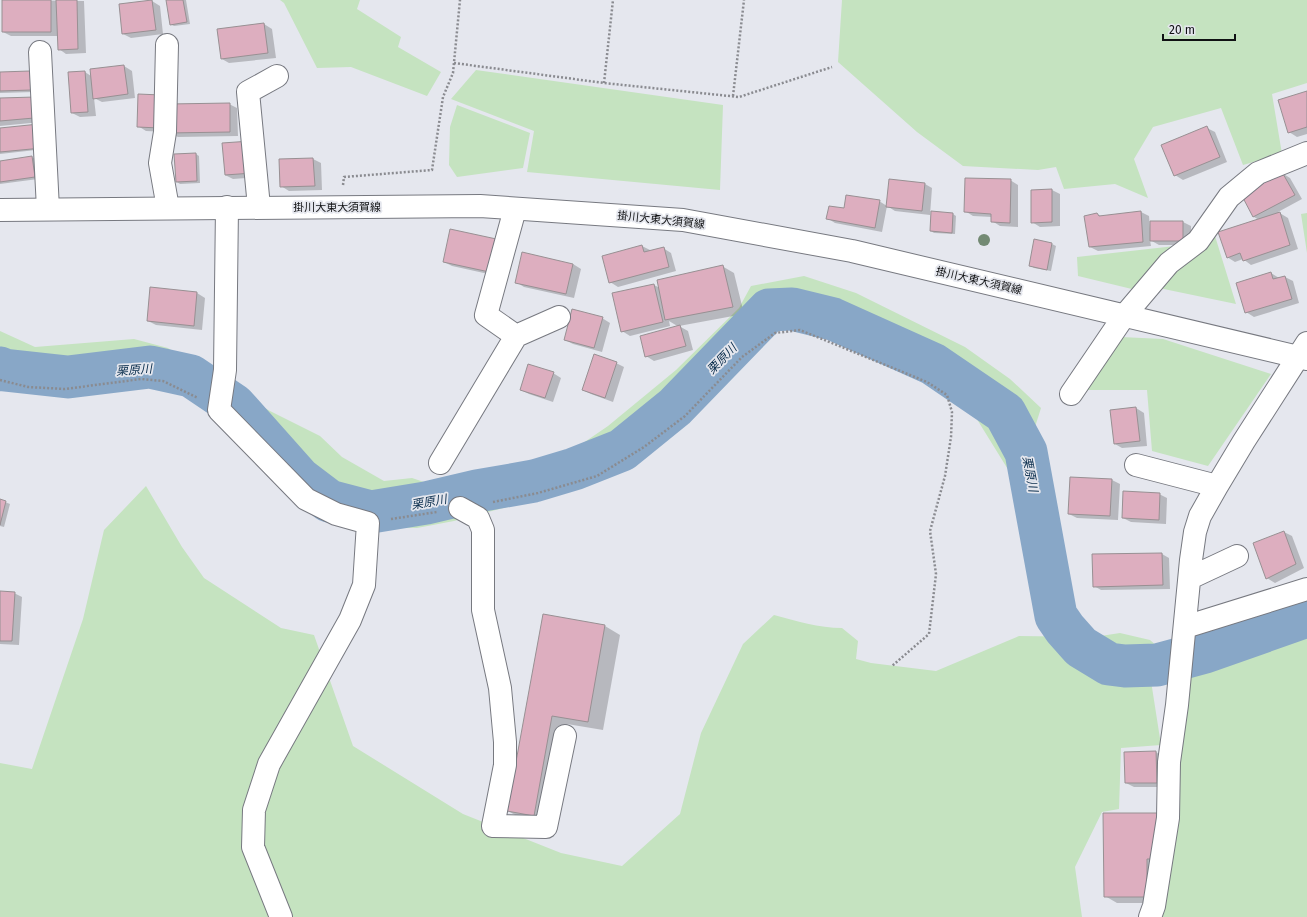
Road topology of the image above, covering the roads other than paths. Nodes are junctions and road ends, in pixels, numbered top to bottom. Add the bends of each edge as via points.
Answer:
1 (167, 45) dead end
2 (40, 52) dead end
3 (278, 76) dead end
4 (1307, 153) edge
5 (227, 207) junction
6 (259, 207) junction
7 (168, 208) junction
8 (48, 209) junction
9 (515, 209) junction
10 (0, 210) edge
11 (1124, 316) junction
12 (559, 317) dead end
13 (516, 336) junction
14 (1304, 353) edge
15 (1071, 394) dead end
16 (440, 463) dead end
17 (1136, 465) dead end
18 (1217, 486) junction
19 (460, 508) road end
20 (1237, 556) dead end
21 (1190, 578) junction
22 (1307, 589) edge
23 (1185, 633) junction
24 (565, 736) dead end
25 (281, 917) edge
26 (1150, 917) edge

1 - 7 street via 165,132 160,162
2 - 8 street
3 - 6 street via 248,92
4 - 11 street via 1258,173 1229,197 1198,241 1169,263
5 - 6 street, 掛川大東大須賀線
5 - 7 street, 掛川大東大須賀線
5 - 25 street via 225,370 219,408 306,499 336,514 368,523 364,585 350,620 269,764 254,810 253,847
6 - 9 street, 掛川大東大須賀線 via 480,206
7 - 8 street, 掛川大東大須賀線
8 - 10 street, 掛川大東大須賀線
9 - 11 street, 掛川大東大須賀線 via 683,220 852,251
9 - 13 street via 486,315
11 - 14 street, 掛川大東大須賀線
11 - 15 street
12 - 13 street
13 - 16 street
14 - 18 street via 1244,441
17 - 18 street
18 - 21 street via 1200,516 1195,532
19 - 24 street via 478,518 483,530 483,610 500,688 504,726 505,765 492,826 546,827
20 - 21 street
21 - 23 street
22 - 23 street
23 - 26 street via 1169,762 1168,818

